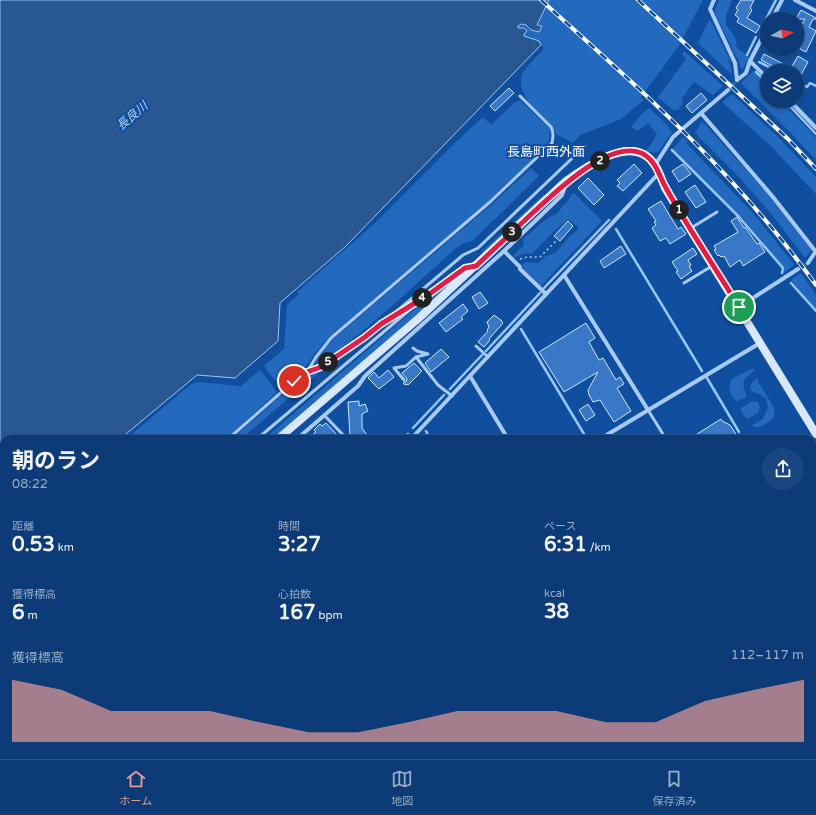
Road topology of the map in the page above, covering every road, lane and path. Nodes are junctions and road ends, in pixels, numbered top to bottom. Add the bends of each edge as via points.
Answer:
1 (714, 0) edge
2 (782, 0) edge
3 (795, 0) edge
4 (816, 11) edge
5 (776, 12) edge
6 (760, 42) edge
7 (750, 61) junction
8 (760, 71) edge
9 (728, 90) tunnel mouth
10 (520, 96) dead end
11 (797, 108) edge
12 (701, 113) junction
13 (816, 128) edge
14 (585, 146) dead end
15 (655, 164) junction
16 (659, 173) junction
17 (566, 181) junction
18 (717, 212) dead end
19 (691, 229) junction
20 (557, 240) dead end
21 (504, 251) junction
22 (816, 252) edge
23 (516, 263) junction
24 (808, 263) tunnel mouth
25 (713, 265) junction
26 (476, 266) junction
27 (798, 269) tunnel mouth
28 (564, 275) junction
29 (684, 283) dead end
30 (546, 294) junction
31 (428, 295) junction
32 (739, 307) junction
33 (381, 324) junction
34 (760, 343) junction
35 (476, 346) dead end
36 (413, 348) dead end
37 (488, 357) junction
38 (416, 358) junction
39 (307, 372) junction
40 (470, 376) junction
41 (404, 380) dead end
42 (452, 396) junction
43 (648, 410) junction
44 (324, 415) junction
45 (816, 434) edge
46 (233, 435) edge
47 (262, 435) edge
48 (283, 435) edge
49 (301, 435) edge
50 (343, 435) edge
51 (414, 435) edge
52 (506, 435) edge
53 (607, 435) edge
54 (664, 435) edge

1 - 7 street via 710,9 735,63 737,80 746,73
2 - 5 street
3 - 4 street
6 - 7 street
7 - 8 street
9 - 12 street
10 - 39 lane via 551,127 552,143 490,202 331,338
11 - 13 street
12 - 15 street via 673,137
12 - 22 street via 774,197
14 - 33 lane via 478,248 463,255
15 - 16 street
15 - 17 street via 646,156 628,150 613,154 585,168
16 - 19 street
16 - 28 street
17 - 21 street via 562,195
17 - 26 street
18 - 19 lane
19 - 25 street
20 - 23 path via 540,257 523,258
21 - 23 street
21 - 44 street
22 - 24 street
23 - 30 street
25 - 29 lane
25 - 32 street
26 - 31 lane via 465,268
26 - 48 street
27 - 32 street
28 - 30 street
28 - 43 street
30 - 37 street
31 - 33 lane
31 - 47 lane
32 - 34 street
33 - 39 lane via 321,367
34 - 43 street
34 - 45 street
35 - 37 lane
36 - 38 lane via 428,354
37 - 40 street
38 - 41 lane via 406,366 394,368
38 - 42 lane via 438,385
39 - 46 lane
40 - 42 street
40 - 52 street
42 - 51 street
43 - 53 street
43 - 54 lane
44 - 49 street
44 - 50 lane

